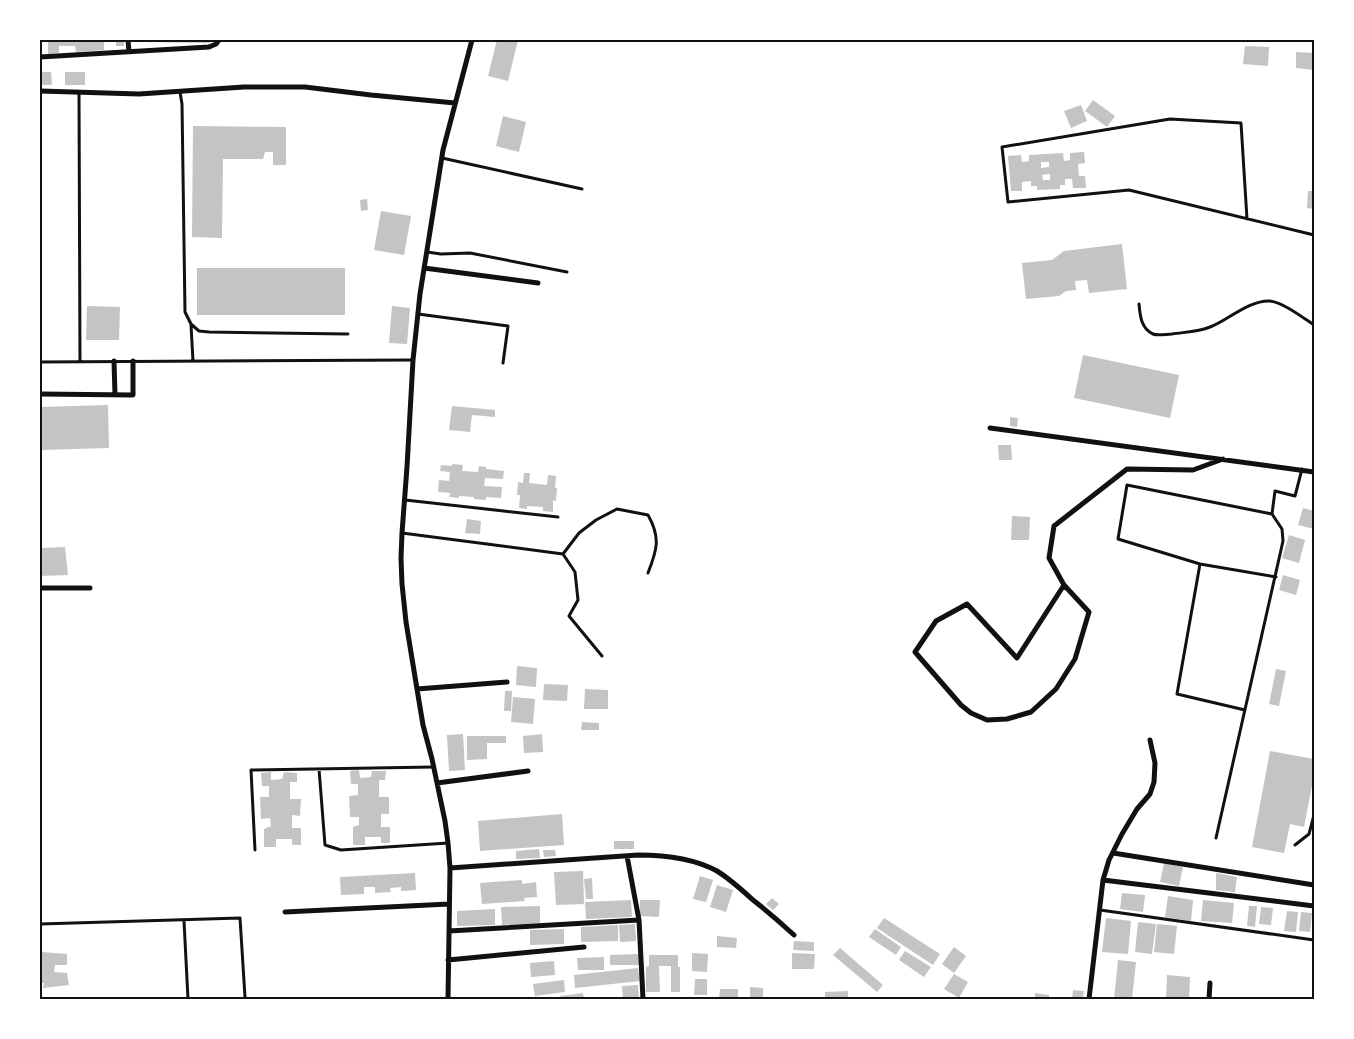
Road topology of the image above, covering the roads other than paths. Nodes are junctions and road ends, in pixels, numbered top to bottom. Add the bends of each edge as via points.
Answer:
1 (128, 40) edge
2 (219, 40) edge
3 (472, 40) edge
4 (129, 52) junction
5 (40, 57) edge
6 (40, 91) edge
7 (79, 92) junction
8 (180, 92) junction
9 (456, 103) junction
10 (442, 158) junction
11 (582, 189) dead end
12 (1247, 219) junction
13 (1314, 235) edge
14 (426, 252) junction
15 (424, 268) junction
16 (567, 272) dead end
17 (538, 283) dead end
18 (1139, 304) dead end
19 (417, 314) junction
20 (191, 324) junction
21 (1314, 324) edge
22 (348, 334) dead end
23 (413, 360) junction
24 (114, 361) junction
25 (133, 361) junction
26 (193, 361) junction
27 (40, 362) edge
28 (80, 362) junction
29 (503, 363) dead end
30 (40, 394) edge
31 (115, 395) junction
32 (990, 428) dead end
33 (1223, 459) junction
34 (1302, 469) junction
35 (1314, 472) edge
36 (405, 500) junction
37 (1272, 514) junction
38 (558, 516) dead end
39 (402, 533) junction
40 (563, 554) junction
41 (1200, 564) junction
42 (648, 573) dead end
43 (1276, 577) junction
44 (1064, 585) junction
45 (40, 588) edge
46 (90, 588) dead end
47 (602, 656) dead end
48 (508, 682) dead end
49 (416, 689) junction
50 (1245, 710) junction
51 (1150, 740) dead end
52 (433, 766) junction
53 (319, 769) junction
54 (528, 771) dead end
55 (437, 782) junction
56 (1314, 816) edge
57 (1216, 838) dead end
58 (448, 843) junction
59 (1295, 845) dead end
60 (256, 850) dead end
61 (1113, 853) junction
62 (627, 856) junction
63 (450, 868) junction
64 (1103, 880) junction
65 (1314, 885) edge
66 (450, 904) junction
67 (1314, 906) edge
68 (1100, 910) junction
69 (285, 912) dead end
70 (639, 920) junction
71 (184, 921) junction
72 (40, 924) edge
73 (449, 931) junction
74 (794, 935) dead end
75 (1314, 940) edge
76 (584, 947) dead end
77 (448, 960) junction
78 (1210, 983) dead end
79 (245, 997) dead end
80 (188, 999) edge
81 (448, 999) edge
82 (643, 999) edge
83 (1089, 999) edge
84 (1209, 999) edge

1 - 4 street
2 - 4 street via 209,47
3 - 9 street
4 - 5 street
6 - 7 street
7 - 8 street
7 - 28 lane
8 - 9 street via 305,87
8 - 20 lane via 185,312
9 - 10 street
10 - 11 lane
10 - 14 street
12 - 12 lane via 1129,190 1008,202 1002,147 1170,119 1241,123
12 - 13 lane
14 - 15 street
14 - 16 lane via 470,253
15 - 17 street
15 - 19 street
18 - 21 lane via 1141,320 1146,328 1160,335 1204,329 1260,302 1271,301
19 - 23 street
19 - 29 lane via 508,326
20 - 22 lane via 199,330 228,334
20 - 26 lane
23 - 26 lane
23 - 36 street
24 - 25 lane
24 - 28 lane
24 - 31 street
25 - 26 lane
25 - 31 street via 133,395
27 - 28 lane
30 - 31 street
32 - 33 street
33 - 34 street
33 - 44 street via 1193,470 1127,469 1054,526 1049,558
34 - 35 street
34 - 37 lane via 1296,496 1275,491
36 - 38 lane
36 - 39 street
37 - 41 lane via 1127,486 1118,539
37 - 43 lane via 1282,528 1283,541
39 - 40 lane
39 - 49 street via 402,584
40 - 42 lane via 579,533 617,509 648,515 655,528 656,552
40 - 47 lane via 575,572 578,600 569,616
41 - 43 lane
41 - 50 lane via 1176,694
43 - 50 lane
44 - 44 street via 1089,612 1075,659 1056,688 1031,712 1007,719 987,720 972,713 961,705 915,652 936,621 967,604 1017,658
45 - 46 street
48 - 49 street
49 - 52 street
50 - 57 lane
51 - 61 street via 1155,763 1154,782 1150,794 1132,817
52 - 53 lane
52 - 55 street
53 - 58 lane via 325,845 341,850
53 - 60 lane via 251,770
54 - 55 street
55 - 58 street
56 - 59 lane via 1310,834
58 - 63 street
61 - 64 street
61 - 65 street
62 - 63 street
62 - 70 street
62 - 74 street via 657,855 690,861 717,871
63 - 66 street
64 - 67 street
64 - 68 street
66 - 69 street
66 - 73 street
68 - 75 lane
68 - 83 street
70 - 73 street
70 - 82 street
71 - 72 lane
71 - 79 lane via 240,918
71 - 80 lane
73 - 77 street
76 - 77 street
77 - 81 street
78 - 84 street

